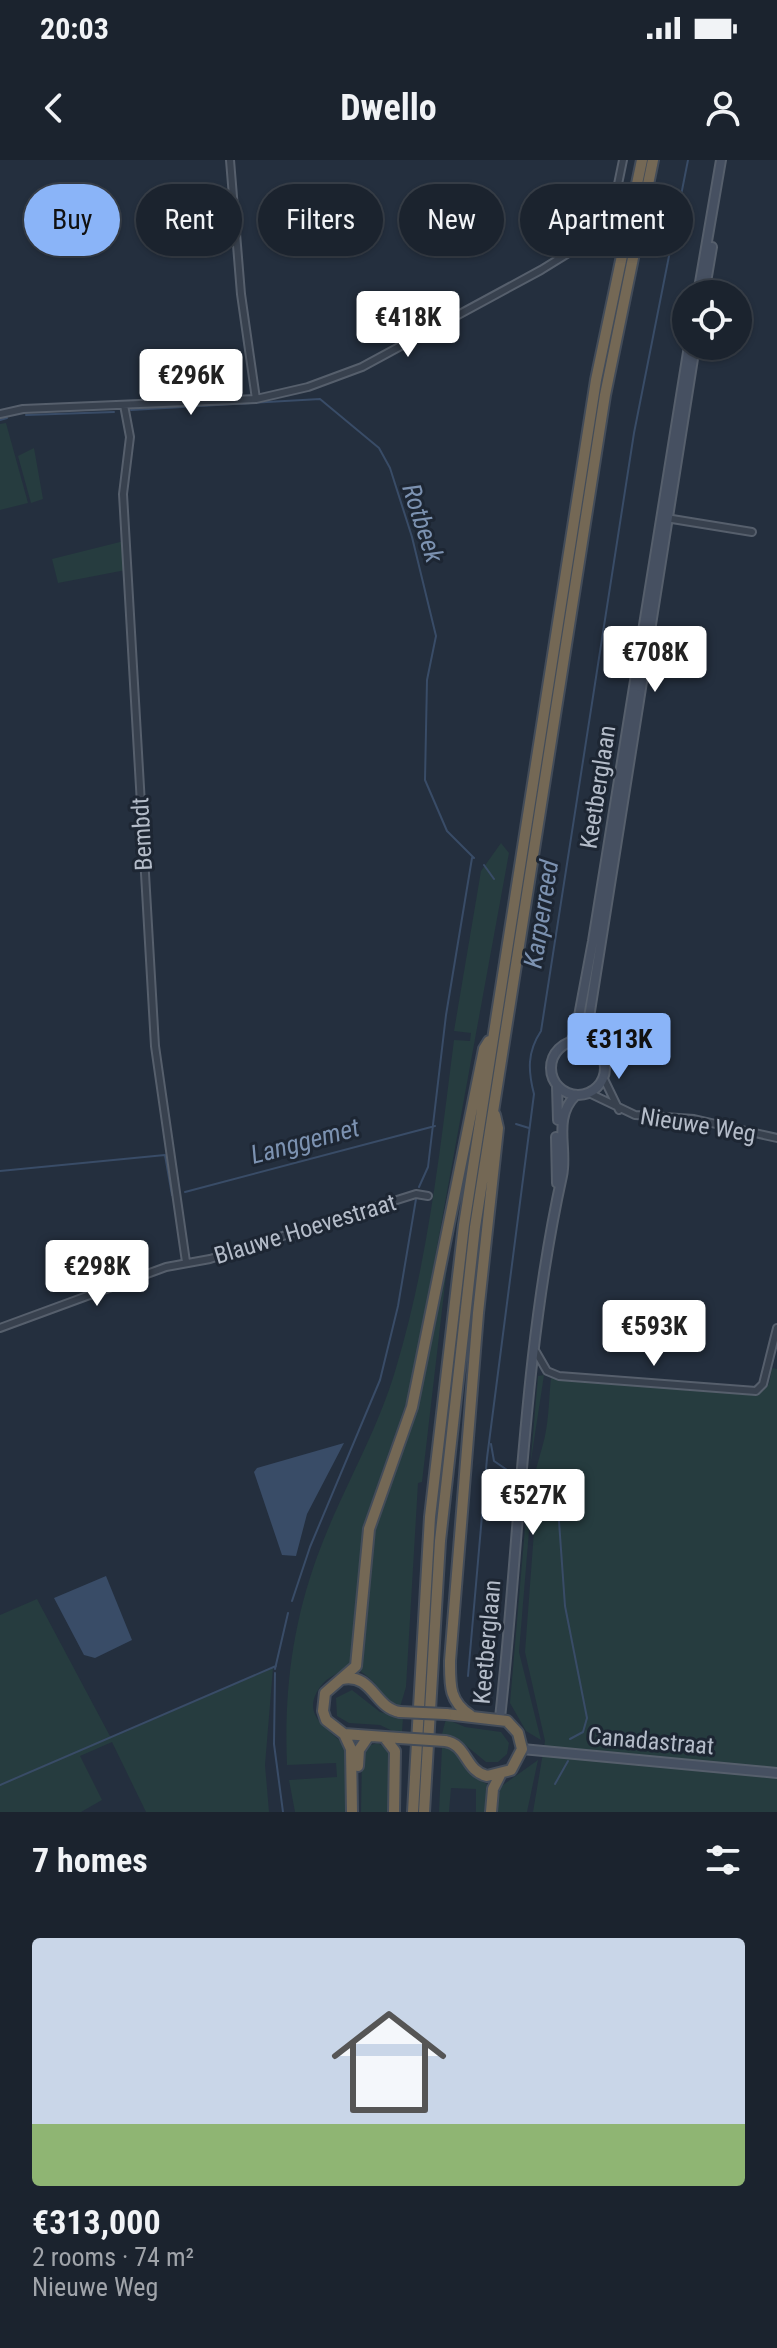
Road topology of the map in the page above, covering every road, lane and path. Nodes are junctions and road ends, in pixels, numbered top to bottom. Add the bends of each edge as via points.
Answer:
1 (230, 160) edge
2 (623, 160) edge
3 (642, 160) edge
4 (653, 160) edge
5 (724, 160) edge
6 (703, 280) edge
7 (687, 360) edge
8 (693, 360) edge
9 (256, 399) junction
10 (124, 405) junction
11 (0, 414) edge
12 (666, 518) junction
13 (752, 532) dead end
14 (493, 1036) junction
15 (570, 1043) junction
16 (590, 1044) junction
17 (603, 1077) junction
18 (557, 1085) junction
19 (589, 1093) junction
20 (576, 1095) junction
21 (494, 1107) junction
22 (619, 1110) junction
23 (777, 1138) edge
24 (558, 1188) junction
25 (428, 1196) dead end
26 (186, 1262) junction
27 (0, 1328) edge
28 (777, 1328) edge
29 (536, 1352) junction
30 (340, 1679) junction
31 (470, 1715) junction
32 (500, 1718) junction
33 (344, 1734) junction
34 (368, 1737) junction
35 (385, 1738) junction
36 (522, 1749) junction
37 (777, 1773) edge
38 (500, 1775) junction
39 (355, 1812) edge
40 (394, 1812) edge
41 (413, 1812) edge
42 (424, 1812) edge
43 (491, 1812) edge

1 - 9 street
2 - 9 street via 609,228 362,367
3 - 14 highway via 596,380
4 - 21 highway via 605,395
5 - 6 main road
7 - 15 main road, Keetberglaan via 596,926
8 - 12 main road, Keetberglaan
9 - 10 street
10 - 11 street
10 - 26 street, Bembdt via 130,437 123,494 155,1046
12 - 13 street
12 - 16 main road, Keetberglaan via 588,1024
14 - 30 highway via 484,1049 412,1407 369,1529 356,1666
14 - 41 highway via 440,1421 424,1594
15 - 16 main road
15 - 18 main road via 552,1060
16 - 17 main road via 602,1057
17 - 19 main road
17 - 22 street, Nieuwe Weg
18 - 20 main road
18 - 24 main road, Keetberglaan
19 - 20 main road
19 - 22 street, Nieuwe Weg
20 - 24 main road, Keetberglaan via 564,1112
21 - 31 highway via 498,1128 450,1661 451,1693
21 - 42 highway via 449,1438
22 - 23 street, Nieuwe Weg via 694,1119
24 - 29 main road, Keetberglaan
25 - 26 street, Blauwe Hoevestraat via 416,1194
26 - 27 street, Blauwe Hoevestraat
28 - 29 street via 763,1384 756,1391 559,1376 547,1371
29 - 32 main road, Keetberglaan
30 - 31 highway, bridge via 367,1683 383,1705 400,1712
30 - 33 highway via 325,1693 323,1711 331,1728
31 - 32 highway
32 - 36 highway via 513,1726
33 - 34 highway
33 - 39 highway via 351,1749
34 - 35 highway
34 - 39 highway via 359,1750
35 - 38 highway, bridge via 445,1741 458,1746 480,1775
35 - 40 highway via 395,1751
36 - 37 main road, Canadastraat
36 - 38 highway via 517,1765
38 - 43 highway

